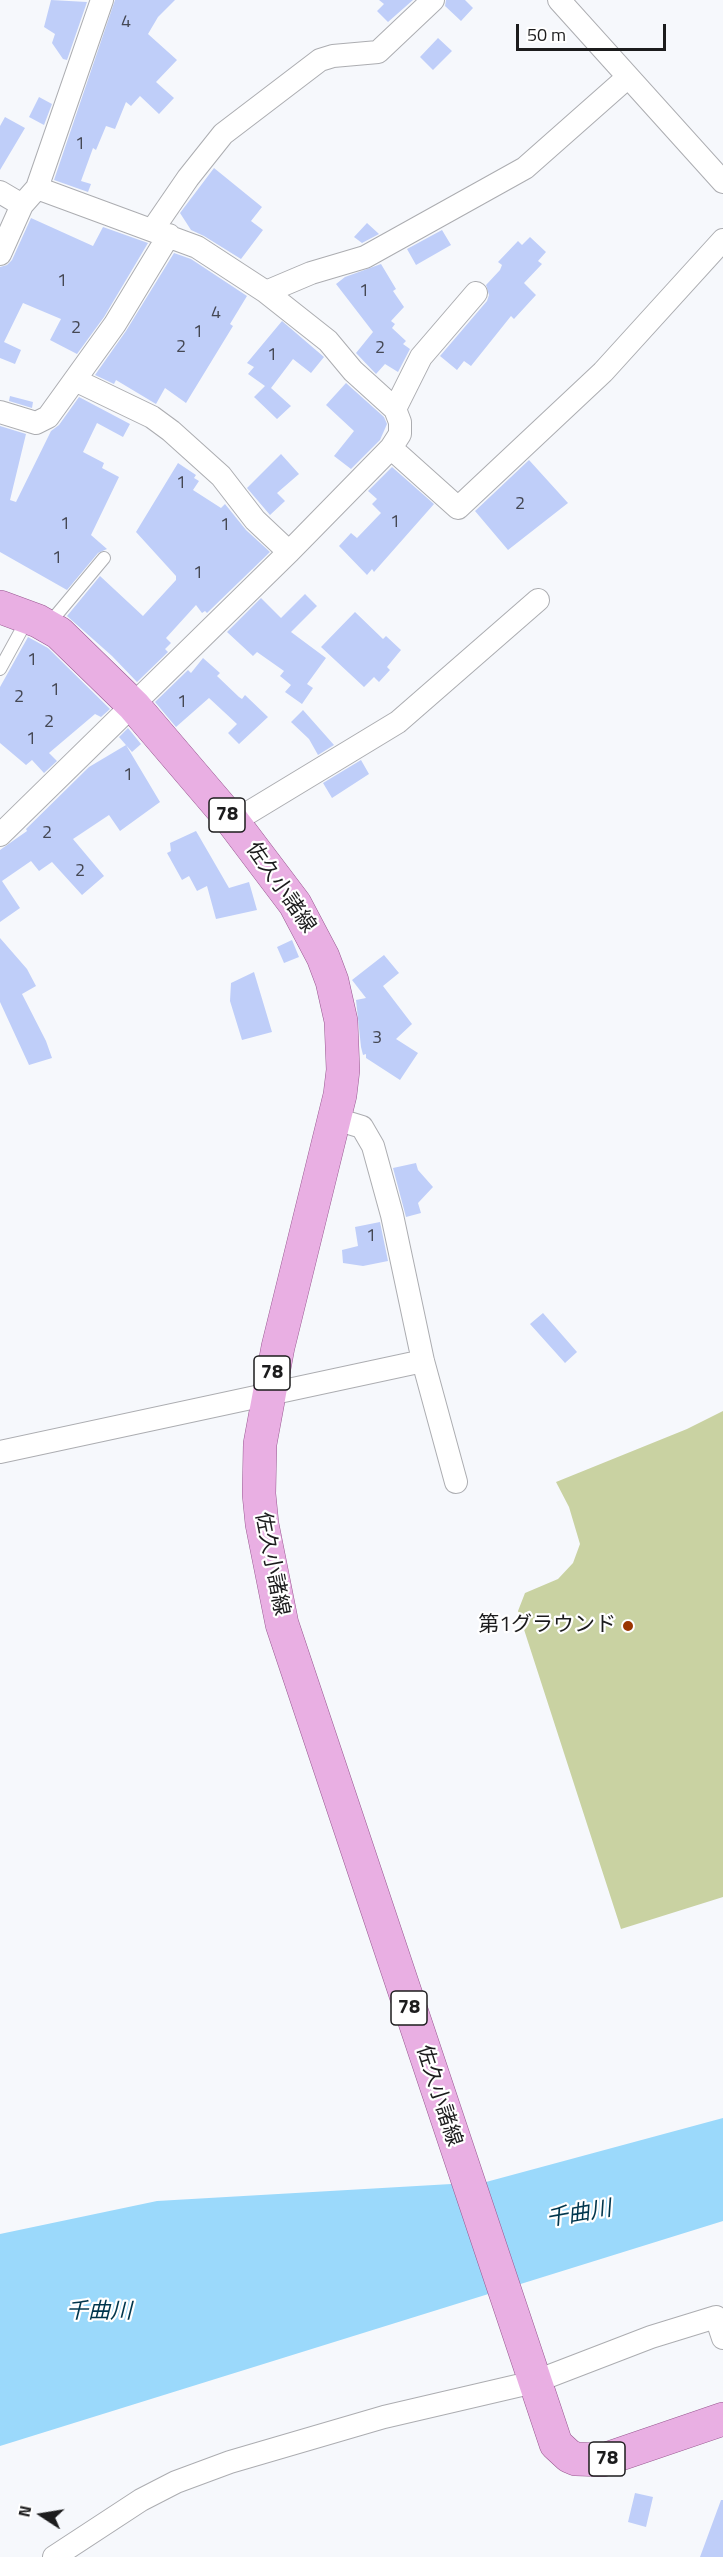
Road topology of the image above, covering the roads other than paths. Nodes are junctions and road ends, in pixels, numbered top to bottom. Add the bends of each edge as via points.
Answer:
1 (102, 0) edge
2 (433, 0) edge
3 (560, 0) edge
4 (628, 77) junction
5 (723, 182) edge
6 (37, 188) junction
7 (0, 192) edge
8 (22, 205) junction
9 (161, 232) junction
10 (723, 240) edge
11 (0, 254) edge
12 (266, 292) junction
13 (476, 293) dead end
14 (75, 380) junction
15 (394, 409) junction
16 (0, 412) edge
17 (391, 448) junction
18 (289, 552) junction
19 (104, 558) dead end
20 (538, 600) dead end
21 (25, 616) edge
22 (0, 669) edge
23 (134, 706) junction
24 (233, 822) junction
25 (0, 835) edge
26 (336, 1119) junction
27 (423, 1361) junction
28 (267, 1396) junction
29 (0, 1452) edge
30 (456, 1482) dead end
31 (723, 2338) edge
32 (531, 2372) junction
33 (723, 2418) edge
34 (54, 2557) edge

1 - 6 street
2 - 9 street via 378,52 320,60 223,134 188,178
3 - 4 street
4 - 5 street
4 - 12 street via 525,168 365,257
6 - 8 street
6 - 9 street
7 - 8 street
8 - 11 street
9 - 12 street via 197,247
9 - 14 street via 115,324
10 - 17 street via 603,372 458,508
12 - 15 street via 328,341
13 - 15 street via 421,357
14 - 16 street via 48,417 36,423
14 - 18 street via 152,417 171,431 221,476 255,520
15 - 17 street via 400,434
17 - 18 street
18 - 23 street
19 - 21 lane
20 - 24 street via 398,722
21 - 22 lane
21 - 23 main road, 佐久小諸線 / 78 via 72,643
23 - 24 main road, 佐久小諸線 / 78
23 - 25 street
24 - 26 main road, 佐久小諸線 / 78 via 295,904 333,981 343,1047
26 - 27 street via 362,1127 373,1146
26 - 28 main road, 佐久小諸線 / 78
27 - 28 street
27 - 30 street
28 - 29 street
28 - 32 main road, 佐久小諸線 / 78 via 258,1471 273,1587 292,1655
31 - 32 street via 716,2317
32 - 33 main road, 佐久小諸線 / 78 via 556,2444 569,2456 586,2461 603,2460
32 - 34 street via 197,2474 141,2500

